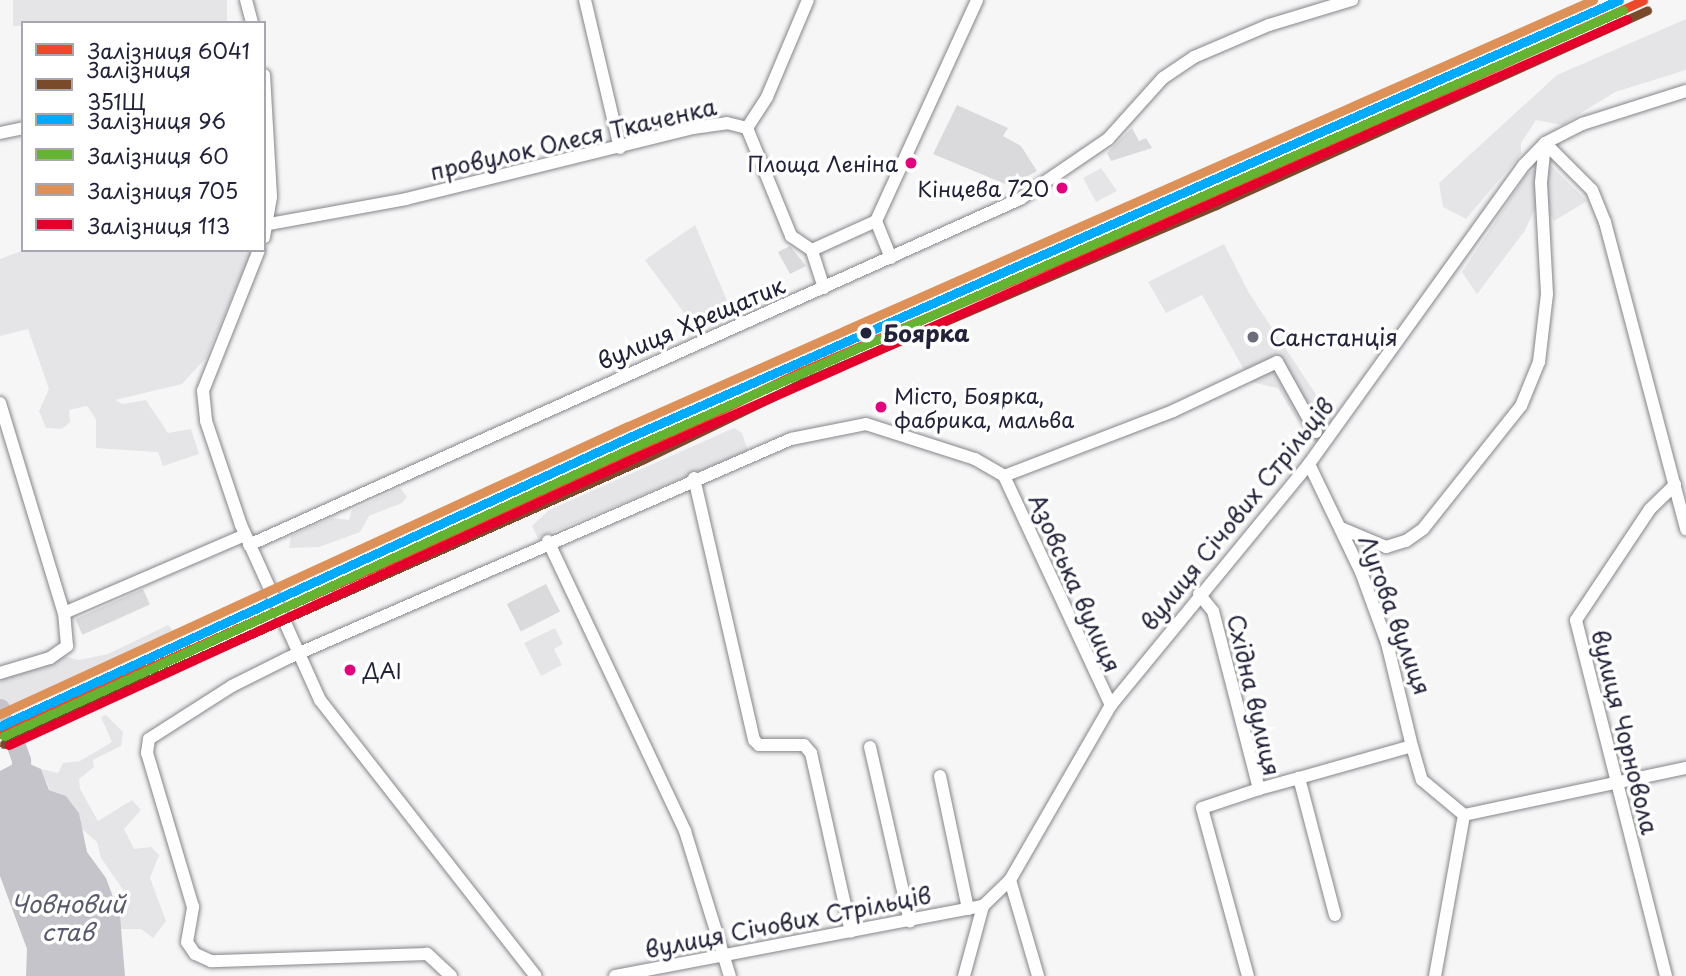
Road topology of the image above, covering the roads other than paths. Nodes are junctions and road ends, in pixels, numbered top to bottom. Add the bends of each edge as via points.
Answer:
1 (246, 0) edge
2 (585, 0) edge
3 (808, 0) edge
4 (977, 0) edge
5 (1352, 0) edge
6 (251, 21) edge
7 (1686, 91) edge
8 (266, 116) edge
9 (21, 128) edge
10 (747, 128) junction
11 (0, 133) edge
12 (1545, 144) junction
13 (620, 148) junction
14 (876, 221) junction
15 (269, 224) junction
16 (266, 232) edge
17 (812, 250) junction
18 (258, 252) edge
19 (891, 258) junction
20 (824, 288) junction
21 (0, 403) edge
22 (1317, 432) dead end
23 (1309, 464) junction
24 (1004, 476) junction
25 (694, 478) junction
26 (1675, 485) junction
27 (1340, 528) junction
28 (1686, 529) edge
29 (247, 540) junction
30 (548, 541) junction
31 (1199, 594) junction
32 (64, 613) junction
33 (298, 654) junction
34 (0, 673) edge
35 (1111, 705) junction
36 (1412, 746) junction
37 (870, 747) dead end
38 (1686, 768) edge
39 (940, 776) dead end
40 (1299, 778) junction
41 (1615, 784) junction
42 (1259, 789) junction
43 (1464, 816) junction
44 (1010, 880) junction
45 (983, 906) junction
46 (968, 909) junction
47 (1335, 915) dead end
48 (910, 921) junction
49 (851, 932) junction
50 (724, 957) junction
51 (451, 976) edge
52 (536, 976) edge
53 (615, 976) edge
54 (730, 976) edge
55 (964, 976) edge
56 (1038, 976) edge
57 (1248, 976) edge
58 (1435, 976) edge
59 (1666, 976) edge

1 - 6 street
2 - 13 street
3 - 10 street, провулок Олеся Ткаченка via 767,97
4 - 14 street
5 - 19 street, вулиця Хрещатик via 1269,25 1194,57 1163,78 1108,139 1077,163 1020,199
7 - 12 street, вулиця Січових Стрільців via 1582,124
8 - 15 street
9 - 11 street
10 - 13 street, провулок Олеся Ткаченка via 727,122
10 - 17 street via 791,236
12 - 23 street, вулиця Січових Стрільців via 1524,165
12 - 26 street via 1567,161 1600,208
12 - 27 street via 1545,307 1539,362 1521,406 1423,529 1406,541 1386,547
13 - 15 street, провулок Олеся Ткаченка via 290,225
14 - 17 street
14 - 19 street
15 - 16 street
17 - 20 street
18 - 29 street via 203,391 206,421
19 - 20 street, вулиця Хрещатик
20 - 29 street, вулиця Хрещатик
21 - 32 street
22 - 24 street via 1277,362 1173,411
23 - 27 street, Лугова вулиця
23 - 31 street, вулиця Січових Стрільців
24 - 25 street via 975,459 866,424 791,439
24 - 35 street, Азовська вулиця
25 - 30 street
25 - 49 street via 754,740 759,746 804,745 811,753
26 - 28 street
26 - 41 street, вулиця Чорновола via 1650,509 1576,620
27 - 36 street, Лугова вулиця via 1387,643
29 - 32 street, вулиця Хрещатик
29 - 33 street
30 - 33 street
30 - 50 street via 685,831
31 - 35 street, вулиця Січових Стрільців
31 - 42 street, Східна вулиця via 1213,611
32 - 34 street via 67,646 50,659
33 - 51 street via 232,686 149,739 147,753 193,906 187,942 195,954 211,961 427,954
33 - 52 street via 320,700
35 - 44 street, вулиця Січових Стрільців
36 - 40 street
36 - 43 street, Лугова вулиця via 1422,780
37 - 48 street
38 - 41 street
39 - 46 street, вулиця Січових Стрільців
40 - 42 street
40 - 47 street
41 - 43 street
41 - 59 street, вулиця Чорновола
42 - 57 street, Східна вулиця via 1202,808
43 - 58 street
44 - 45 street, вулиця Січових Стрільців
44 - 56 street
45 - 46 street, вулиця Січових Стрільців
45 - 55 street
46 - 48 street, вулиця Січових Стрільців
48 - 49 street, вулиця Січових Стрільців
49 - 50 street, вулиця Січових Стрільців
50 - 53 street, вулиця Січових Стрільців
50 - 54 street

